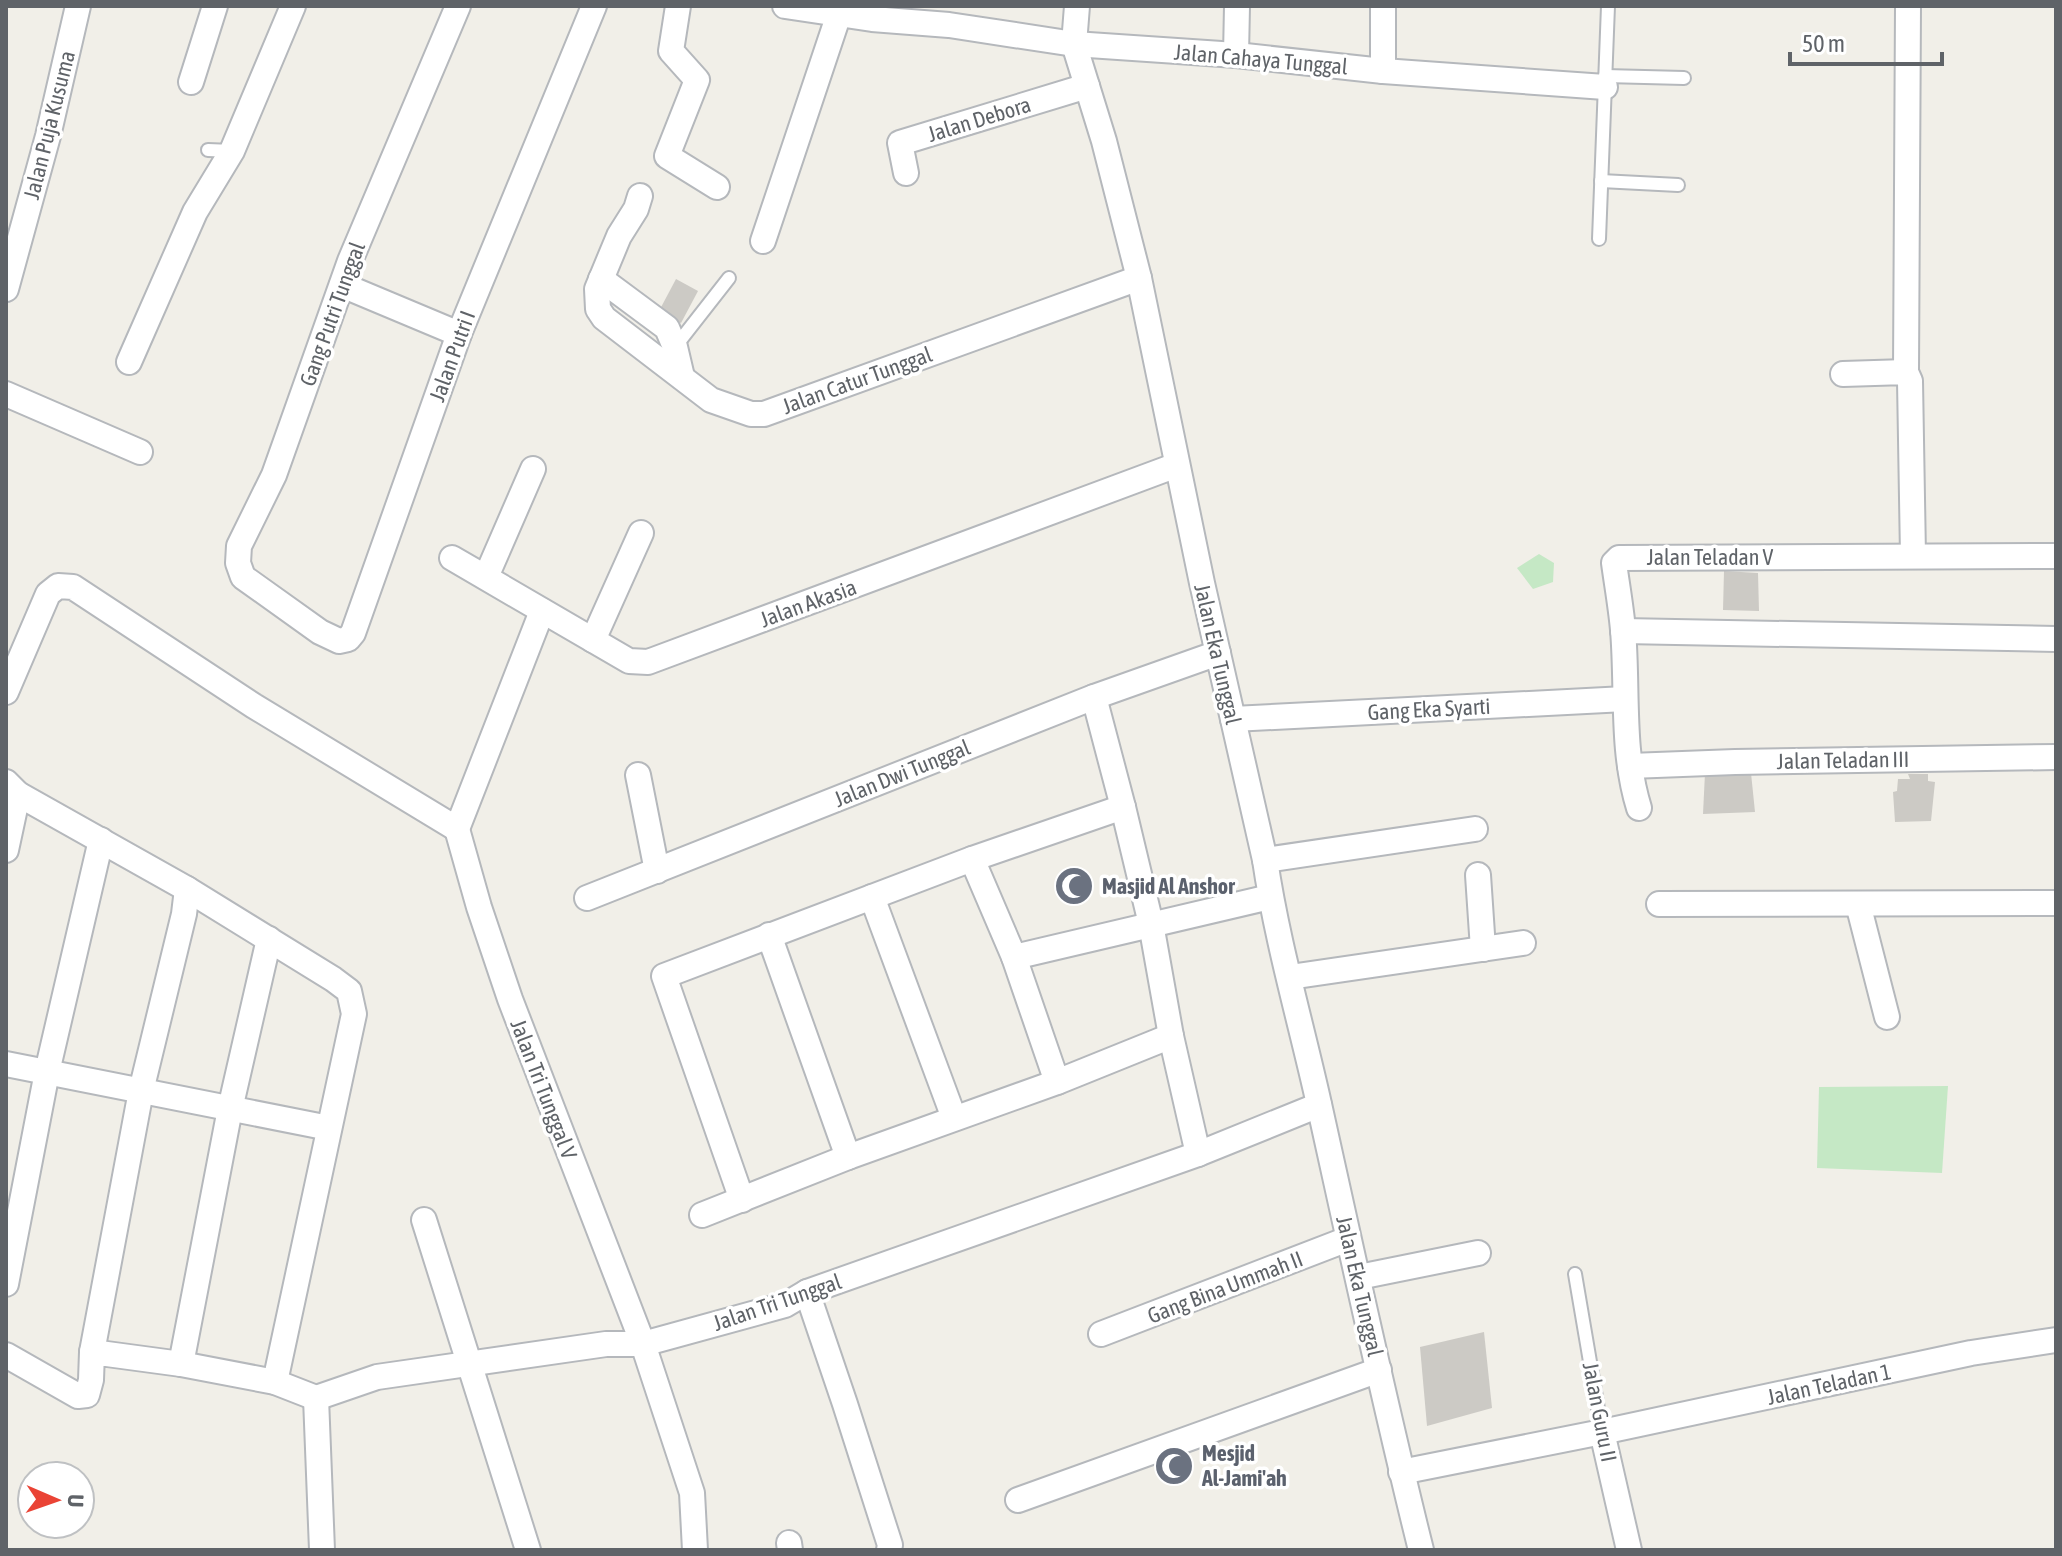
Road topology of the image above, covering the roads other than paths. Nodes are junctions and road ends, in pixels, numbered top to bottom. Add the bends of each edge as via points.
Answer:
1 (78, 6) edge
2 (215, 6) edge
3 (293, 6) edge
4 (458, 6) edge
5 (594, 6) edge
6 (678, 6) edge
7 (785, 6) edge
8 (1077, 6) edge
9 (1237, 6) edge
10 (1383, 6) edge
11 (1608, 6) edge
12 (1908, 6) edge
13 (873, 13) edge
14 (839, 14) junction
15 (950, 16) edge
16 (1074, 44) junction
17 (1236, 55) junction
18 (1383, 71) junction
19 (1684, 78) dead end
20 (1605, 81) junction
21 (191, 82) dead end
22 (1087, 86) junction
23 (906, 173) dead end
24 (1601, 181) junction
25 (1678, 185) dead end
26 (717, 187) dead end
27 (640, 196) dead end
28 (1599, 239) dead end
29 (763, 241) dead end
30 (729, 278) dead end
31 (1139, 278) junction
32 (601, 279) junction
33 (342, 285) junction
34 (6, 289) edge
35 (459, 334) junction
36 (675, 347) junction
37 (129, 362) dead end
38 (1906, 372) junction
39 (1843, 374) dead end
40 (682, 377) junction
41 (6, 394) edge
42 (140, 452) dead end
43 (1177, 465) junction
44 (533, 469) dead end
45 (641, 533) dead end
46 (1913, 556) junction
47 (2056, 556) edge
48 (452, 558) dead end
49 (486, 577) junction
50 (284, 605) joint
51 (542, 611) junction
52 (1623, 631) junction
53 (2056, 639) edge
54 (593, 640) junction
55 (1218, 653) junction
56 (6, 692) edge
57 (1094, 697) junction
58 (1625, 699) junction
59 (1233, 719) junction
60 (2056, 757) edge
61 (1630, 766) junction
62 (638, 775) dead end
63 (12, 788) edge
64 (1123, 807) junction
65 (1639, 808) dead end
66 (457, 829) junction
67 (1475, 829) dead end
68 (101, 840) junction
69 (6, 850) edge
70 (972, 859) junction
71 (1265, 860) junction
72 (657, 871) junction
73 (1478, 875) dead end
74 (187, 889) junction
75 (872, 897) junction
76 (1270, 897) junction
77 (587, 898) dead end
78 (2056, 903) edge
79 (1659, 904) dead end
80 (1858, 904) junction
81 (1151, 924) junction
82 (769, 935) junction
83 (269, 939) junction
84 (1523, 943) dead end
85 (1483, 949) junction
86 (1014, 957) junction
87 (1290, 977) junction
88 (1887, 1017) dead end
89 (1171, 1036) junction
90 (6, 1064) edge
91 (47, 1072) junction
92 (1057, 1082) junction
93 (141, 1091) junction
94 (1319, 1105) junction
95 (230, 1109) junction
96 (954, 1118) junction
97 (329, 1128) junction
98 (1198, 1154) junction
99 (848, 1157) junction
100 (742, 1200) junction
101 (702, 1215) dead end
102 (424, 1220) dead end
103 (1348, 1239) junction
104 (1478, 1253) dead end
105 (1575, 1274) dead end
106 (1359, 1277) junction
107 (6, 1284) edge
108 (807, 1292) junction
109 (1101, 1334) dead end
110 (2056, 1340) edge
111 (643, 1344) junction
112 (92, 1352) junction
113 (6, 1355) edge
114 (181, 1364) junction
115 (468, 1364) junction
116 (1379, 1370) junction
117 (275, 1382) junction
118 (316, 1398) junction
119 (1602, 1432) junction
120 (1401, 1472) junction
121 (1018, 1500) dead end
122 (890, 1547) edge
123 (322, 1550) edge
124 (528, 1550) edge
125 (695, 1550) edge
126 (1421, 1550) edge
127 (1629, 1550) edge

1 - 34 street, Jalan Puja Kusuma
2 - 21 street
3 - 37 street via 220,151
4 - 33 street, Gang Putri Tunggal
5 - 35 street, Jalan Putri I
6 - 26 street via 671,51 697,80 667,156
7 - 14 street
8 - 16 street
9 - 17 street
10 - 18 street
11 - 20 lane
12 - 38 street
13 - 14 street
13 - 15 street
14 - 29 street
15 - 16 street
16 - 17 street, Jalan Cahaya Tunggal
16 - 22 street, Jalan Eka Tunggal
17 - 18 street, Jalan Cahaya Tunggal
18 - 20 street, Jalan Cahaya Tunggal
19 - 20 lane
20 - 24 lane
22 - 23 street, Jalan Debora via 900,143
22 - 31 street, Jalan Eka Tunggal
24 - 25 lane
24 - 28 lane
27 - 32 street
30 - 36 lane
31 - 40 street, Jalan Catur Tunggal via 764,414 711,400
31 - 43 street, Jalan Eka Tunggal
32 - 36 street via 667,328
32 - 40 street, Jalan Catur Tunggal via 598,309 604,318
33 - 35 street
33 - 50 street, Gang Putri Tunggal via 274,475 239,546 243,577
35 - 50 street, Jalan Putri I via 353,633 339,641
36 - 40 street
38 - 39 street
38 - 46 street
41 - 42 street
43 - 54 street, Jalan Akasia via 648,662 629,661
43 - 55 street, Jalan Eka Tunggal
44 - 49 street
45 - 54 street
46 - 47 street, Jalan Teladan V
46 - 52 street, Jalan Teladan V via 1619,558 1614,563
48 - 49 street, Jalan Akasia
49 - 51 street, Jalan Akasia
51 - 54 street, Jalan Akasia
51 - 66 street
52 - 53 street
52 - 58 street, Jalan Teladan V
55 - 57 street, Jalan Dwi Tunggal
55 - 59 street, Jalan Eka Tunggal
56 - 66 street via 48,594 58,586 73,587 254,706
57 - 64 street
57 - 72 street, Jalan Dwi Tunggal
58 - 59 street, Gang Eka Syarti
58 - 61 street, Jalan Teladan V
59 - 71 street, Jalan Eka Tunggal
60 - 61 street, Jalan Teladan III
61 - 65 street, Jalan Teladan V
62 - 72 street
63 - 68 street
63 - 69 street
64 - 70 street
64 - 81 street
66 - 111 street, Jalan Tri Tunggal V via 510,999
67 - 71 street
68 - 74 street
68 - 91 street
70 - 75 street
70 - 86 street
71 - 76 street, Jalan Eka Tunggal
72 - 77 street, Jalan Dwi Tunggal
73 - 85 street
74 - 83 street
74 - 93 street
75 - 82 street
75 - 96 street
76 - 81 street
76 - 87 street, Jalan Eka Tunggal
78 - 80 street
79 - 80 street
80 - 88 street
81 - 86 street
81 - 89 street
82 - 99 street
82 - 100 street via 664,976
83 - 95 street
83 - 97 street via 349,991 354,1014
84 - 85 street
85 - 87 street
86 - 92 street
87 - 94 street, Jalan Eka Tunggal
89 - 92 street
89 - 98 street
90 - 91 street
91 - 93 street
91 - 107 street
92 - 96 street
93 - 95 street
93 - 112 street
94 - 98 street, Jalan Tri Tunggal
94 - 103 street, Jalan Eka Tunggal
95 - 97 street
95 - 114 street
96 - 99 street
97 - 117 street
98 - 108 street, Jalan Tri Tunggal
99 - 100 street
100 - 101 street
102 - 115 street
103 - 106 street, Jalan Eka Tunggal
103 - 109 street, Gang Bina Ummah II
104 - 106 street
105 - 119 lane, Jalan Guru II
106 - 116 street, Jalan Eka Tunggal
108 - 111 street, Jalan Tri Tunggal via 785,1305
108 - 122 street
110 - 119 street, Jalan Teladan 1 via 1971,1353
111 - 115 street, Jalan Tri Tunggal via 606,1344
111 - 125 street, Jalan Tri Tunggal V via 692,1493
112 - 113 street via 91,1380 83,1397
112 - 114 street
114 - 117 street
115 - 118 street, Jalan Tri Tunggal via 377,1377
115 - 124 street
116 - 120 street, Jalan Eka Tunggal
116 - 121 street
117 - 118 street
118 - 123 street
119 - 120 street, Jalan Teladan 1
119 - 127 street, Jalan Guru II
120 - 126 street, Jalan Eka Tunggal

